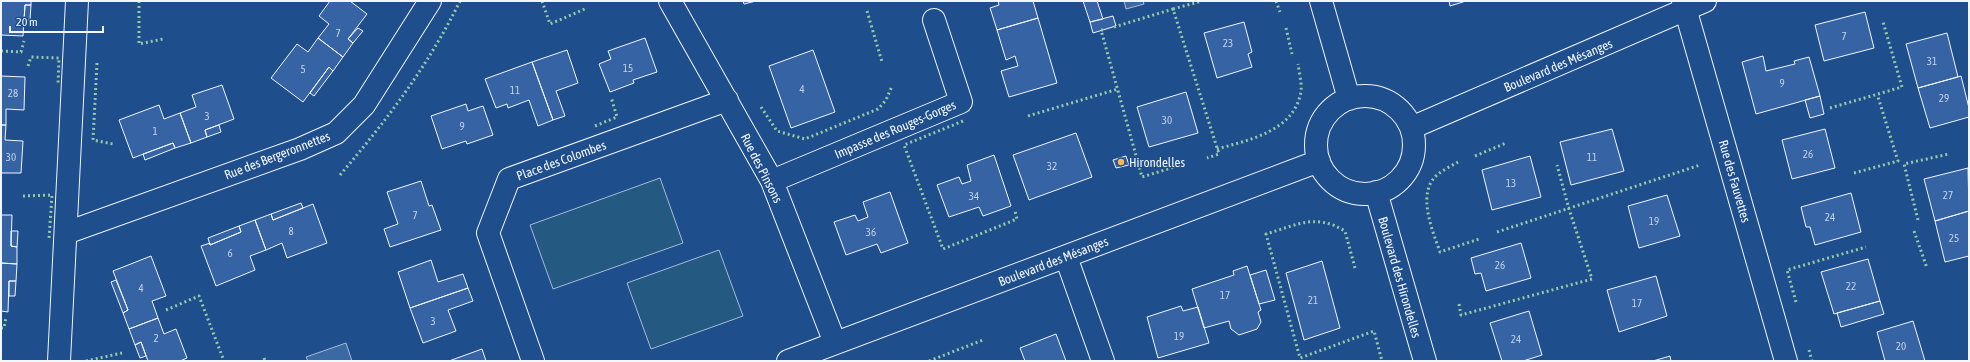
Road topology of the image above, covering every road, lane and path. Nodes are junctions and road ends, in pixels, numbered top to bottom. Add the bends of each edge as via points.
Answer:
1 (77, 1) edge
2 (430, 1) edge
3 (670, 1) edge
4 (1321, 1) edge
5 (1691, 4) edge
6 (934, 20) dead end
7 (1348, 99) junction
8 (727, 100) junction
9 (1411, 128) junction
10 (1319, 161) junction
11 (772, 181) junction
12 (1376, 192) junction
13 (66, 233) junction
14 (1066, 257) junction
15 (835, 343) junction
16 (59, 361) edge
17 (533, 361) edge
18 (788, 361) edge
19 (1103, 361) edge
20 (1425, 361) edge
21 (1786, 361) edge

1 - 13 street
2 - 13 street, Rue des Bergeronnettes via 364,105 336,133 300,149
3 - 8 street, Rue des Pinsons
4 - 7 street
5 - 9 street, Boulevard des Mésanges
5 - 21 street, Rue des Fauvettes
6 - 11 street, Impasse des Rouges-Gorges via 961,102
7 - 9 street via 1364,96 1392,104 1404,114
7 - 10 street via 1335,106 1324,117 1318,131 1316,146
8 - 11 street, Rue des Pinsons
8 - 17 street, Place des Colombes via 509,179 488,233
9 - 12 street via 1414,144 1411,160 1403,175 1391,186
10 - 12 street via 1325,174 1335,184 1362,194
10 - 14 street, Boulevard des Mésanges
11 - 15 street, Rue des Pinsons
12 - 20 street, Boulevard des Hirondelles
13 - 16 street
14 - 15 street, Boulevard des Mésanges
14 - 19 street
15 - 18 street, Boulevard des Mésanges

